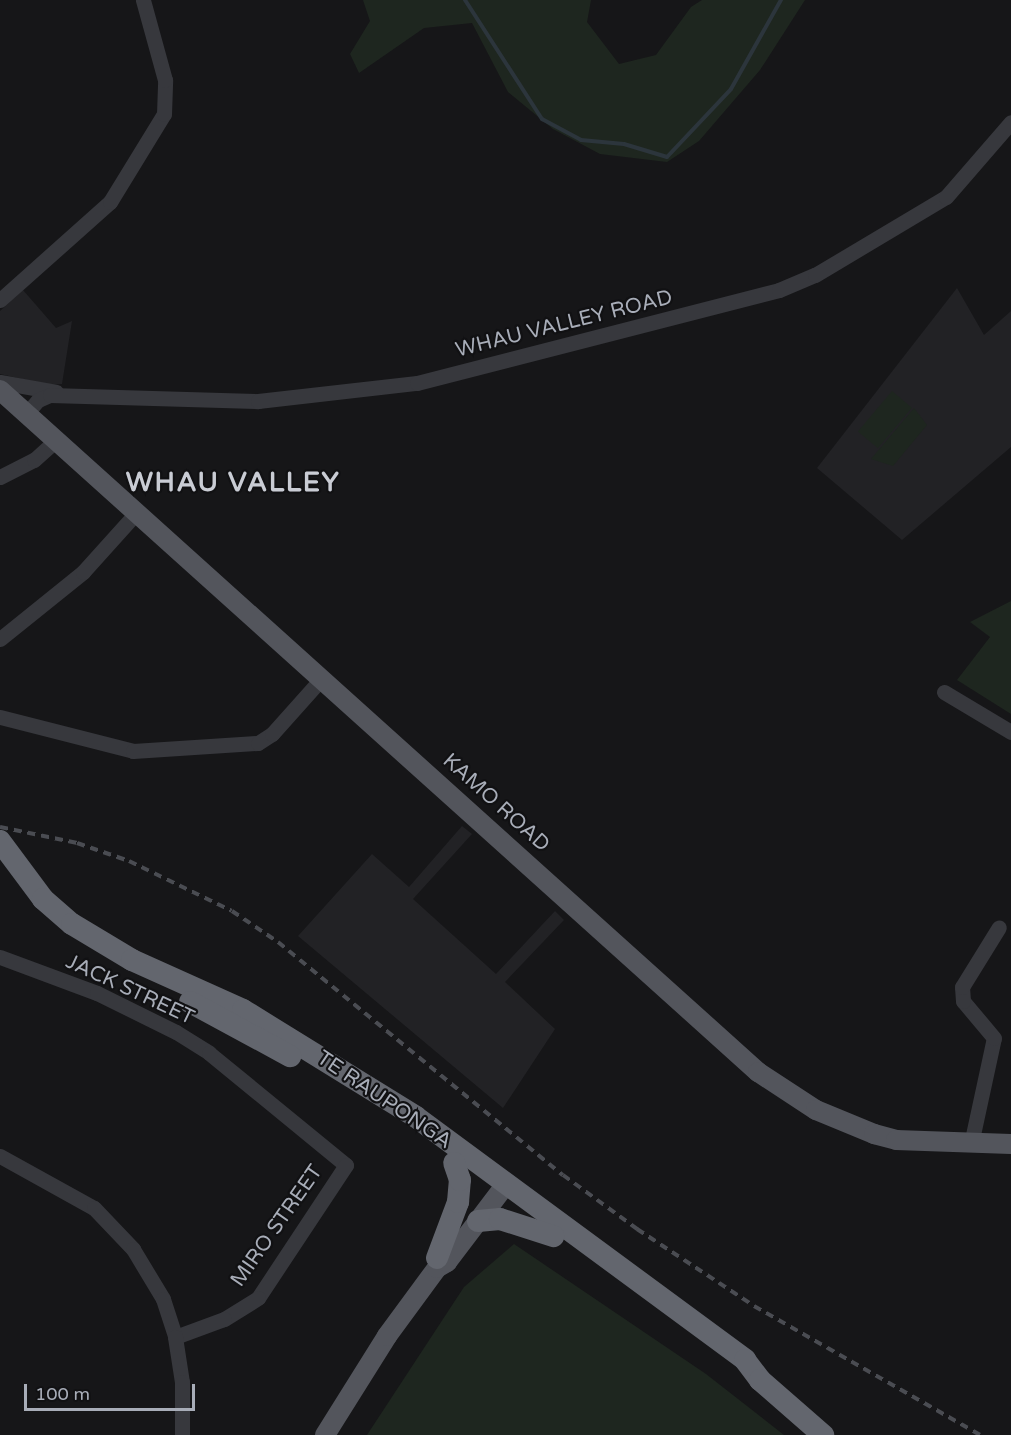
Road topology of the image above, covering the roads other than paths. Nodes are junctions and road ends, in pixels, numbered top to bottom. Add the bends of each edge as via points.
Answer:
1 (143, 0) edge
2 (1011, 122) edge
3 (0, 300) edge
4 (0, 382) edge
5 (0, 390) edge
6 (68, 394) junction
7 (27, 413) junction
8 (56, 440) junction
9 (0, 477) edge
10 (137, 512) junction
11 (0, 639) edge
12 (322, 678) junction
13 (944, 692) dead end
14 (0, 717) edge
15 (1011, 732) edge
16 (0, 841) edge
17 (0, 858) edge
18 (999, 927) dead end
19 (0, 957) edge
20 (971, 1144) junction
21 (1011, 1144) edge
22 (0, 1155) edge
23 (454, 1163) junction
24 (346, 1165) joint
25 (496, 1185) junction
26 (477, 1221) junction
27 (553, 1236) junction
28 (437, 1263) junction
29 (175, 1337) junction
30 (760, 1380) junction
31 (182, 1435) edge
32 (325, 1435) edge
33 (823, 1435) edge

1 - 3 street via 165,80 164,114 110,202
2 - 6 street, WHAU VALLEY ROAD via 946,197 814,275 779,290 417,383 258,401
4 - 6 street, WHAU VALLEY ROAD
5 - 7 main road, KAMO ROAD
6 - 7 street, WHAU VALLEY ROAD via 41,399
7 - 8 main road, KAMO ROAD
8 - 9 street via 34,460
8 - 10 main road, KAMO ROAD
10 - 11 street via 83,572
10 - 12 main road, KAMO ROAD
12 - 14 street via 272,734 258,743 133,750
12 - 20 main road, KAMO ROAD via 696,1017 782,1089 816,1110 874,1134 896,1140
13 - 15 street
16 - 25 highway, TE RAUPONGA via 43,899 101,945 243,1010 416,1117
17 - 23 highway, TE RAUPONGA via 44,914 84,947 271,1045 404,1126
18 - 20 street via 962,987 963,1001 994,1038
19 - 24 street, JACK STREET via 97,993 192,1042
20 - 21 main road, KAMO ROAD
22 - 29 street via 62,1187 115,1228 151,1276
23 - 25 highway, TE RAUPONGA
23 - 28 highway via 460,1180 458,1202
24 - 29 street, MIRO STREET via 258,1298 224,1319
25 - 26 main road
25 - 27 highway, TE RAUPONGA
25 - 28 main road
25 - 30 highway, TE RAUPONGA via 745,1359
26 - 27 highway via 508,1221
26 - 28 main road via 447,1262
27 - 30 highway, TE RAUPONGA via 730,1365
28 - 32 main road via 342,1403
29 - 31 street via 182,1382
30 - 33 highway, TE RAUPONGA

